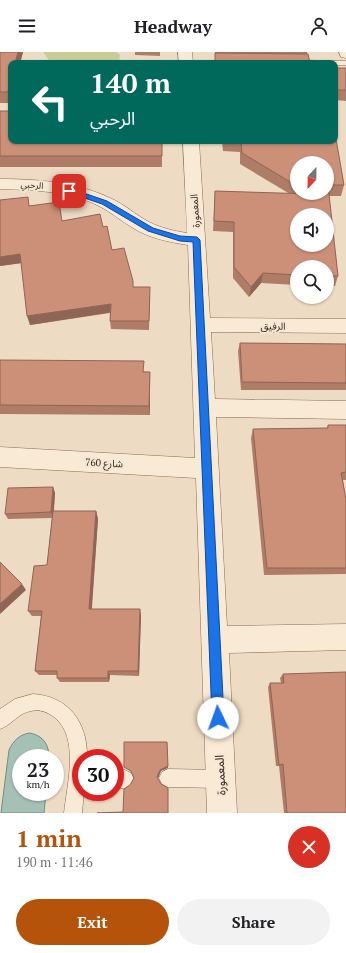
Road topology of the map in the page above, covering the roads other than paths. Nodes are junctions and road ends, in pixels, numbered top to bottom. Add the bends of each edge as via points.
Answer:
1 (191, 144) edge
2 (0, 184) edge
3 (197, 240) junction
4 (201, 324) junction
5 (346, 326) edge
6 (204, 408) junction
7 (346, 410) edge
8 (0, 457) edge
9 (207, 469) junction
10 (346, 637) edge
11 (215, 640) junction
12 (0, 721) edge
13 (77, 749) edge
14 (168, 778) edge
15 (220, 780) junction
16 (75, 801) edge
17 (73, 813) edge
18 (222, 813) edge

1 - 3 street, المعمورة
2 - 3 street, الرحبي via 37,185 81,194 104,202 150,230
3 - 4 street, المعمورة
4 - 5 street, الرفيق
4 - 6 street, المعمورة
6 - 7 street
6 - 9 street, المعمورة
8 - 9 street, شارع 760
9 - 11 street, المعمورة
10 - 11 street
11 - 15 street, المعمورة
12 - 13 lane via 7,712 18,705 42,701 58,709 71,723 77,738
14 - 15 lane
15 - 18 street, المعمورة
16 - 17 lane

